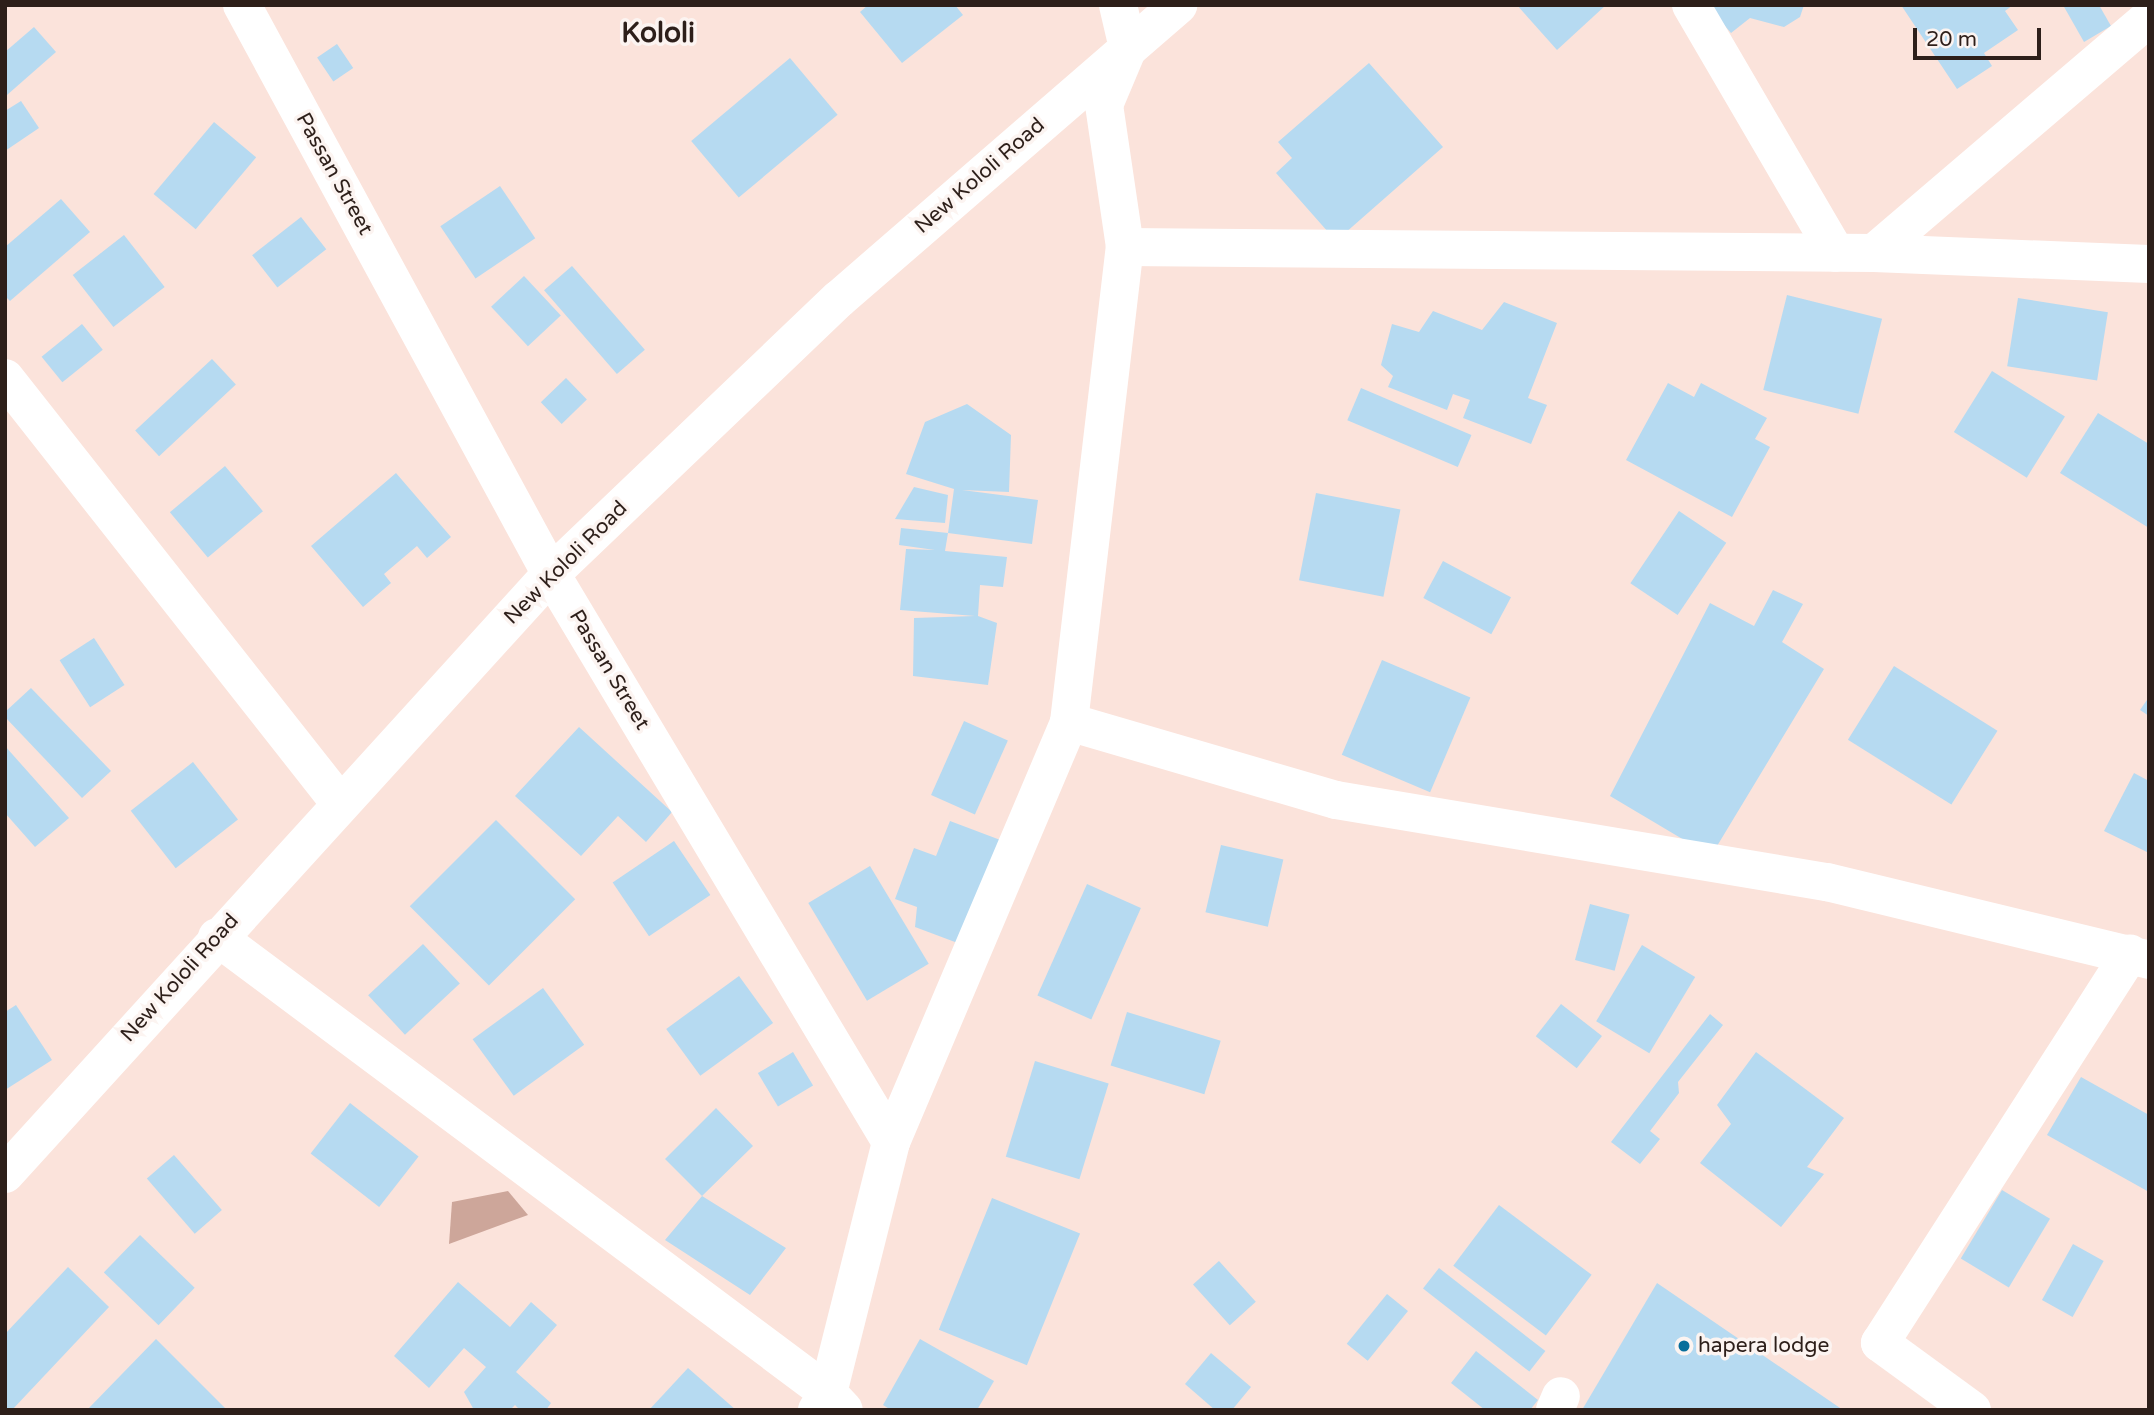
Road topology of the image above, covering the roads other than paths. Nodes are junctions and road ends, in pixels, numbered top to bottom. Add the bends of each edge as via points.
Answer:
1 (242, 5) edge
2 (1118, 5) edge
3 (1179, 5) edge
4 (1690, 5) edge
5 (2149, 18) edge
6 (1128, 48) junction
7 (1125, 247) junction
8 (1836, 253) junction
9 (1874, 253) junction
10 (2149, 264) edge
11 (5, 378) edge
12 (551, 574) junction
13 (1069, 722) junction
14 (339, 802) junction
15 (217, 937) junction
16 (2139, 956) edge
17 (891, 1142) junction
18 (5, 1174) edge
19 (830, 1404) edge
20 (1972, 1410) edge

1 - 12 street, Passan Street
2 - 6 street
3 - 6 street, New Kololi Road
4 - 8 street
5 - 9 street
6 - 7 street via 1104,104
6 - 12 street, New Kololi Road via 839,299
7 - 8 street
7 - 13 street
8 - 9 street
9 - 10 street
11 - 14 street
12 - 14 street, New Kololi Road
12 - 17 street, Passan Street
13 - 16 street via 1336,800 1827,882
13 - 17 street
14 - 15 street, New Kololi Road
15 - 18 street, New Kololi Road
15 - 19 street
16 - 20 street via 1880,1343
17 - 19 street

